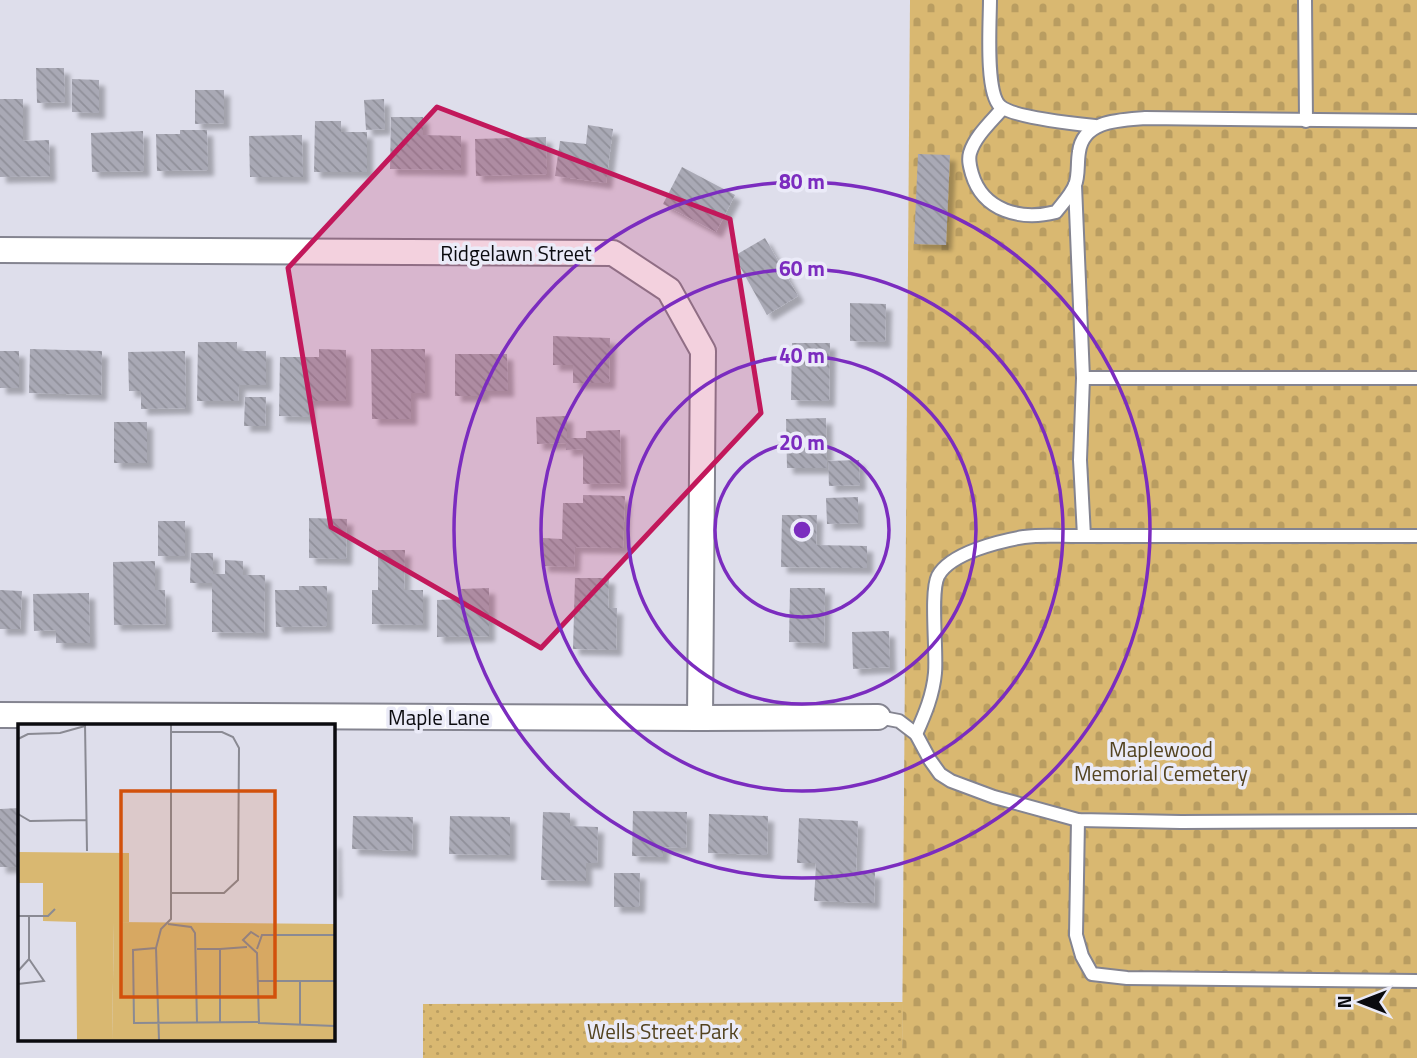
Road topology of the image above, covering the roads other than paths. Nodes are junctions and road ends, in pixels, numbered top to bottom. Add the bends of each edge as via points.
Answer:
1 (989, 0) edge
2 (1306, 0) edge
3 (1002, 109) junction
4 (1306, 121) junction
5 (1417, 121) edge
6 (1095, 127) junction
7 (1075, 185) junction
8 (0, 250) edge
9 (1083, 378) junction
10 (1417, 378) edge
11 (1084, 536) junction
12 (1417, 536) edge
13 (0, 715) edge
14 (878, 717) joint
15 (699, 718) junction
16 (916, 734) junction
17 (1078, 820) junction
18 (1417, 821) edge
19 (1417, 981) edge

1 - 3 lane via 992,88
2 - 4 lane
3 - 6 lane
3 - 7 lane via 970,153 975,185 986,200 1024,216 1044,215 1056,212
4 - 5 lane
4 - 6 lane via 1145,118
6 - 7 lane via 1079,148
7 - 9 lane
8 - 15 street, Ridgelawn Street via 612,253 669,290 703,351
9 - 10 lane
9 - 11 lane via 1080,460
11 - 12 lane
11 - 16 lane via 1024,537 979,548 946,566 936,586 931,695
13 - 15 street, Maple Lane
14 - 15 street, Maple Lane
14 - 16 lane via 899,721
16 - 17 lane via 940,774 951,781
17 - 18 lane
17 - 19 lane via 1076,935 1092,974

